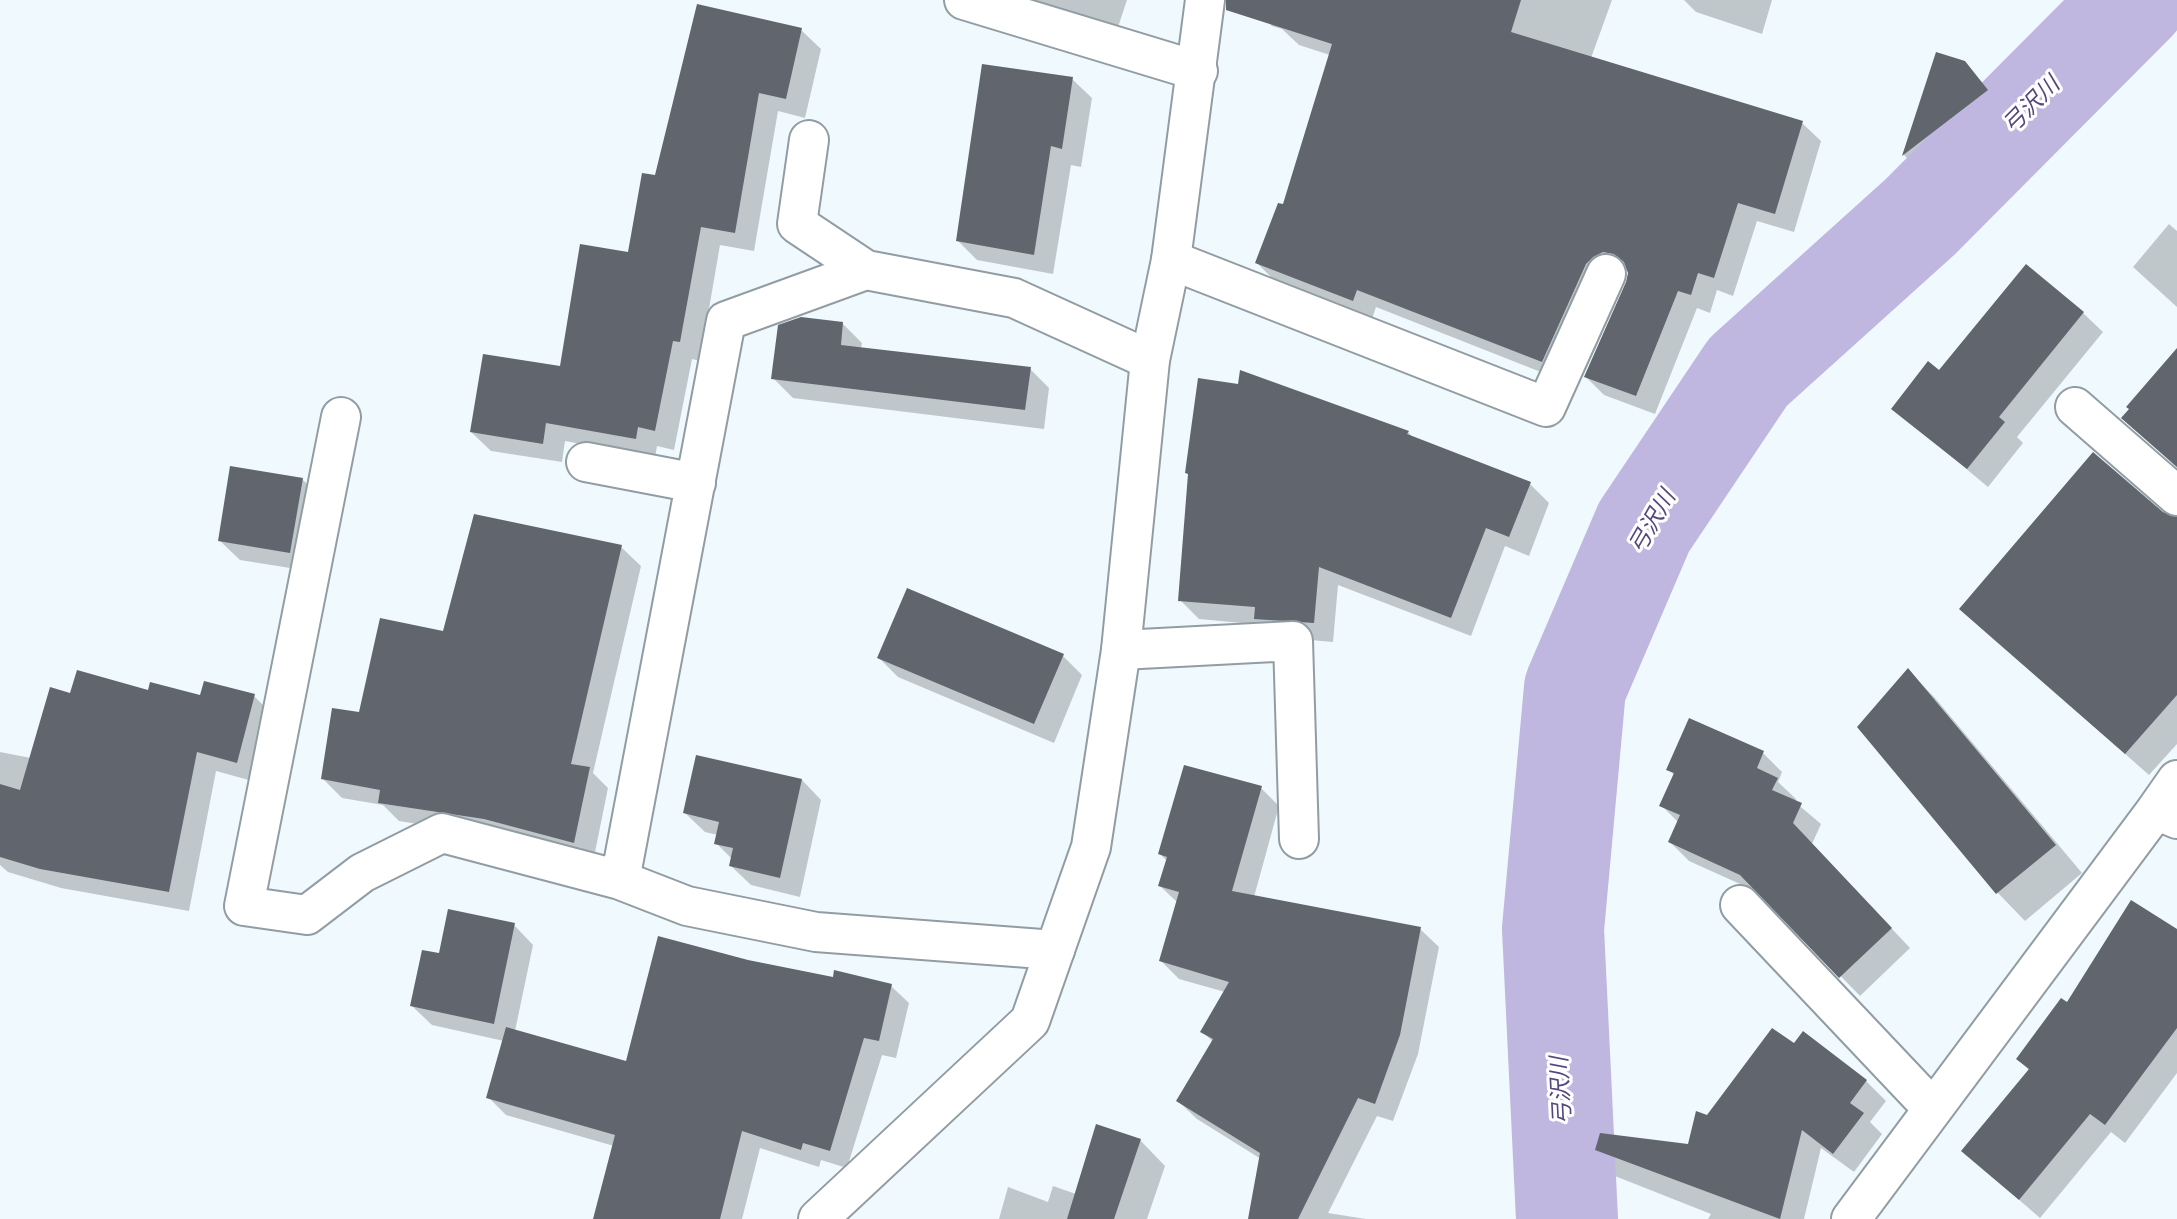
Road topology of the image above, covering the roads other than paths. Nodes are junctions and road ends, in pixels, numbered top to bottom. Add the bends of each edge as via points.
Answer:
1 (964, 0) edge
2 (1205, 0) edge
3 (1198, 71) junction
4 (809, 140) dead end
5 (1171, 260) junction
6 (866, 270) junction
7 (1606, 274) dead end
8 (1150, 360) junction
9 (2075, 407) dead end
10 (341, 417) dead end
11 (586, 462) dead end
12 (696, 483) junction
13 (2177, 496) edge
14 (1121, 650) junction
15 (2170, 803) edge
16 (1299, 839) dead end
17 (620, 880) junction
18 (1740, 905) dead end
19 (1055, 950) junction
20 (1933, 1109) junction
21 (818, 1219) edge
22 (1852, 1219) edge

1 - 3 street
2 - 3 street
3 - 5 street
4 - 6 street via 797,224
5 - 7 street via 1546,407
5 - 8 street
6 - 8 street via 1014,298
6 - 12 street via 726,321
8 - 14 street
9 - 13 street
10 - 17 street via 244,906 307,915 362,873 442,834
11 - 12 street
12 - 17 street
14 - 16 street via 1293,641
14 - 19 street via 1091,847
15 - 20 street
17 - 19 street via 687,906 816,932
18 - 20 street
19 - 21 street via 1030,1021
20 - 22 street

